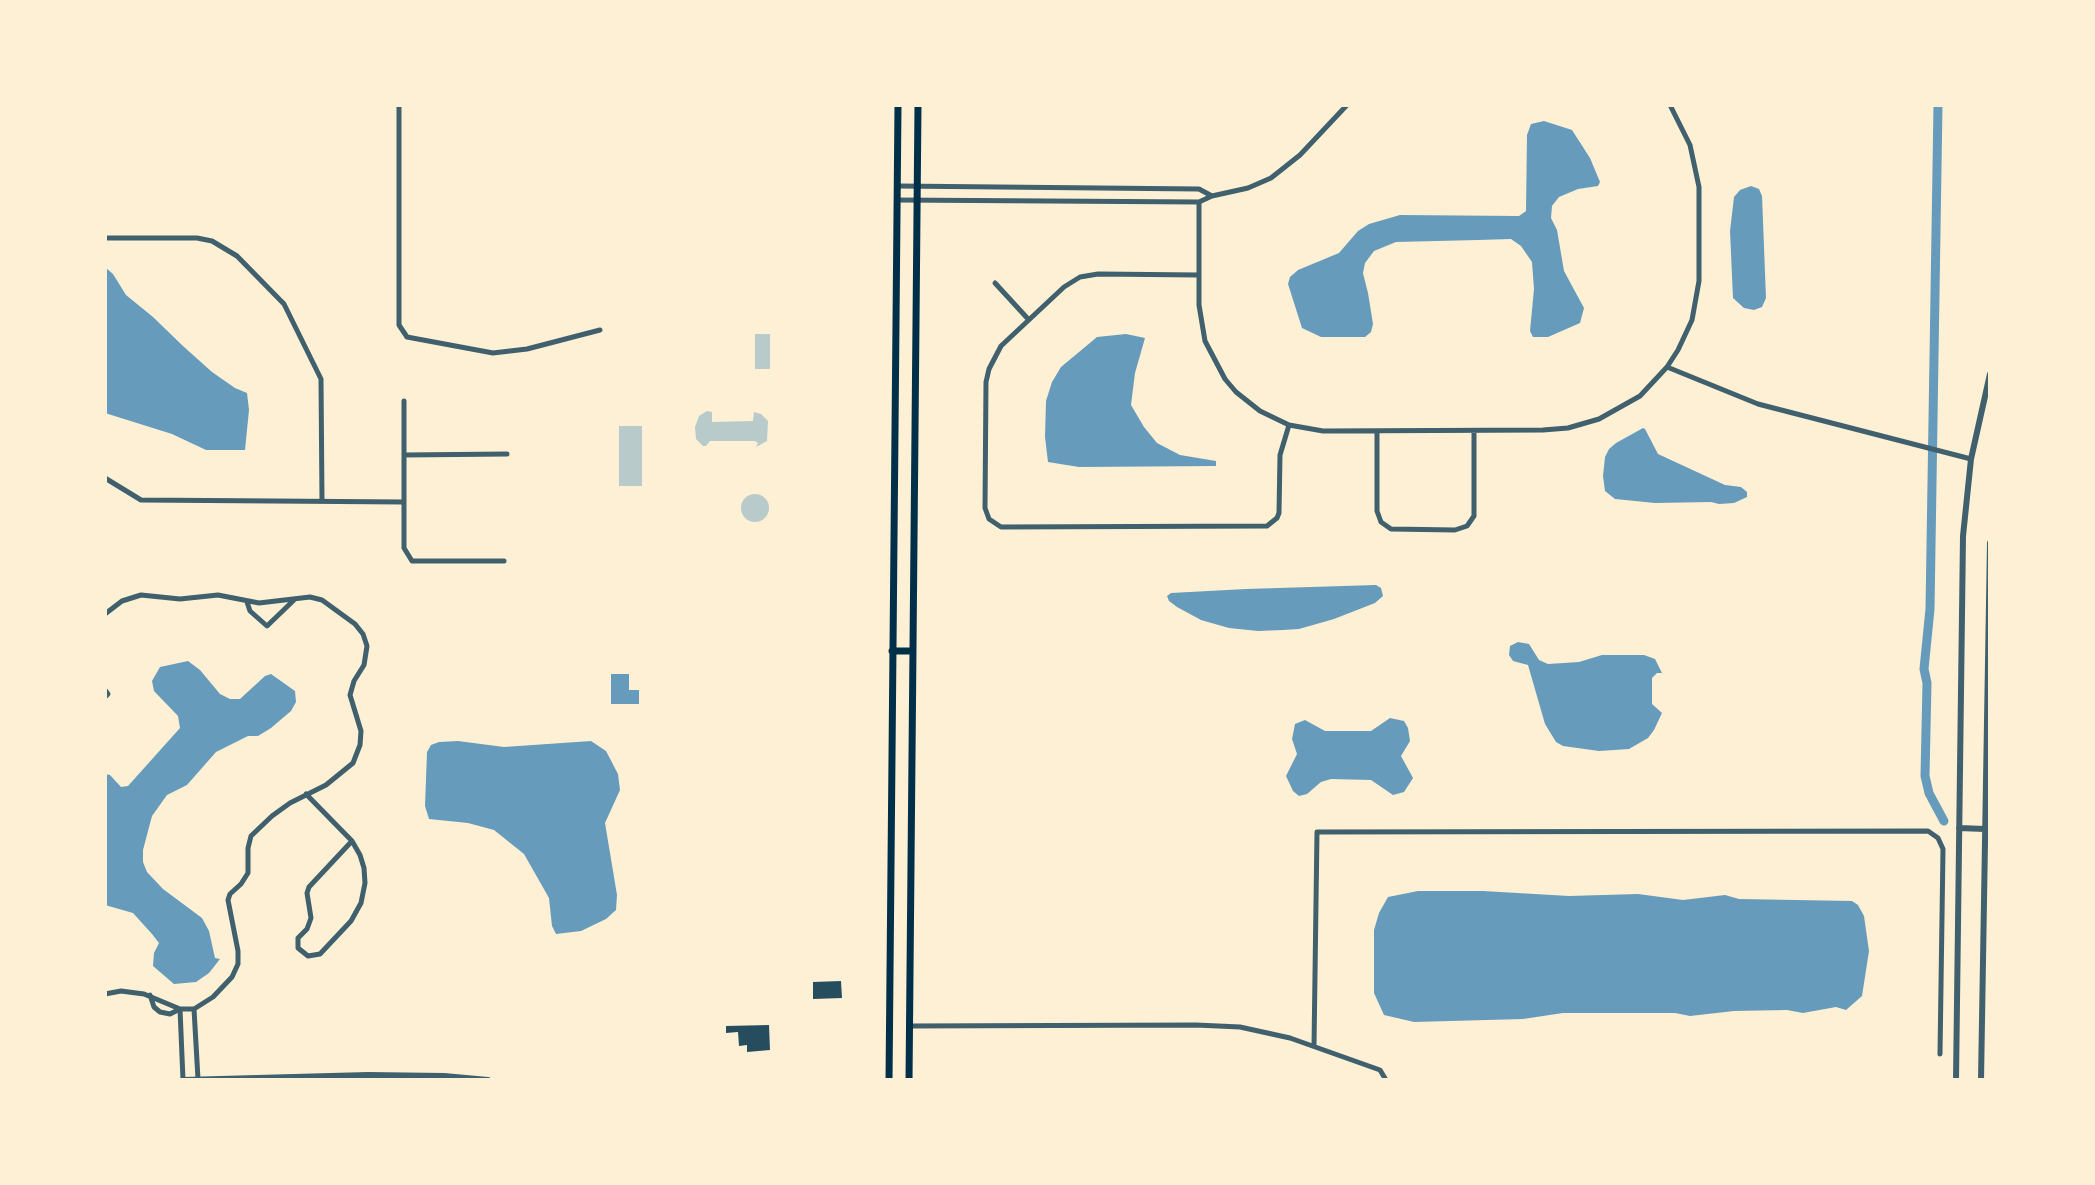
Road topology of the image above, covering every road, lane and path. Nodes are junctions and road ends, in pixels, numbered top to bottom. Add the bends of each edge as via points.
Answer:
1 (399, 105) edge
2 (898, 105) edge
3 (919, 105) edge
4 (1347, 105) edge
5 (1670, 105) edge
6 (898, 186) junction
7 (918, 187) junction
8 (1212, 196) junction
9 (897, 200) junction
10 (918, 200) junction
11 (1199, 202) junction
12 (105, 238) edge
13 (1199, 275) junction
14 (995, 283) dead end
15 (1029, 320) junction
16 (600, 330) dead end
17 (1667, 367) junction
18 (1990, 374) edge
19 (1988, 391) edge
20 (404, 401) dead end
21 (1289, 425) junction
22 (1377, 431) junction
23 (1474, 431) junction
24 (507, 454) dead end
25 (404, 455) junction
26 (1970, 459) junction
27 (105, 478) edge
28 (322, 501) junction
29 (404, 502) junction
30 (1990, 543) edge
31 (504, 561) dead end
32 (294, 600) junction
33 (247, 602) junction
34 (107, 612) edge
35 (892, 651) junction
36 (913, 651) junction
37 (105, 690) edge
38 (105, 697) edge
39 (306, 794) junction
40 (1959, 828) junction
41 (1985, 829) junction
42 (352, 841) junction
43 (105, 995) edge
44 (150, 995) junction
45 (180, 1009) junction
46 (194, 1009) junction
47 (910, 1026) junction
48 (1314, 1046) junction
49 (1940, 1054) dead end
50 (198, 1079) edge
51 (183, 1080) edge
52 (488, 1080) edge
53 (888, 1080) edge
54 (909, 1080) edge
55 (1387, 1080) edge
56 (1956, 1080) edge
57 (1981, 1080) edge

1 - 16 street via 398,325 407,337 493,354
2 - 6 main road
3 - 7 main road
4 - 8 street via 1300,155 1271,178
5 - 17 street via 1696,166 1700,201 1696,301 1687,332
6 - 7 street
6 - 9 main road
7 - 8 street via 1199,190
7 - 10 main road
8 - 11 street
9 - 10 street
9 - 35 main road
10 - 11 street
10 - 36 main road
11 - 13 street
12 - 28 street via 212,241 237,256 284,304 321,379
13 - 15 street via 1086,275 1069,283
13 - 21 street via 1201,323 1218,368 1245,400
14 - 15 street
15 - 21 street via 1001,346 986,382 985,508 989,519 1000,527 1267,526 1279,513 1280,456
17 - 23 street via 1629,404 1590,422 1554,430
17 - 26 street via 1758,404
18 - 19 street
19 - 26 street
20 - 25 street
21 - 22 street via 1323,431
22 - 23 street
22 - 23 street via 1377,511 1381,522 1391,529 1455,530 1467,526 1474,516
24 - 25 street
25 - 29 street
26 - 40 street via 1963,536
27 - 28 street via 141,500
28 - 29 street
29 - 31 street via 404,548 412,561
30 - 41 street
32 - 33 street
32 - 33 street via 267,626
32 - 39 street via 304,596 322,600 360,629 367,646 364,665 351,687 361,731 356,757 338,777
33 - 34 street via 218,595 180,599 141,595
35 - 36 main road
35 - 53 main road
36 - 47 main road
37 - 38 street
39 - 42 street
39 - 46 street via 251,836 248,873 228,900 238,951 236,971 223,988
40 - 41 street
40 - 56 street
41 - 57 street
42 - 42 street via 309,887 310,918 298,938 298,948 307,956 320,954 361,903 364,868
43 - 44 street via 133,991
44 - 45 street
44 - 45 street via 160,1012
45 - 46 street
45 - 51 street
46 - 50 street
47 - 48 street via 1215,1025 1265,1032
47 - 54 main road
48 - 49 street via 1317,832 1922,831 1933,834 1943,849
48 - 55 street via 1380,1070
50 - 51 street
50 - 52 street via 368,1075

